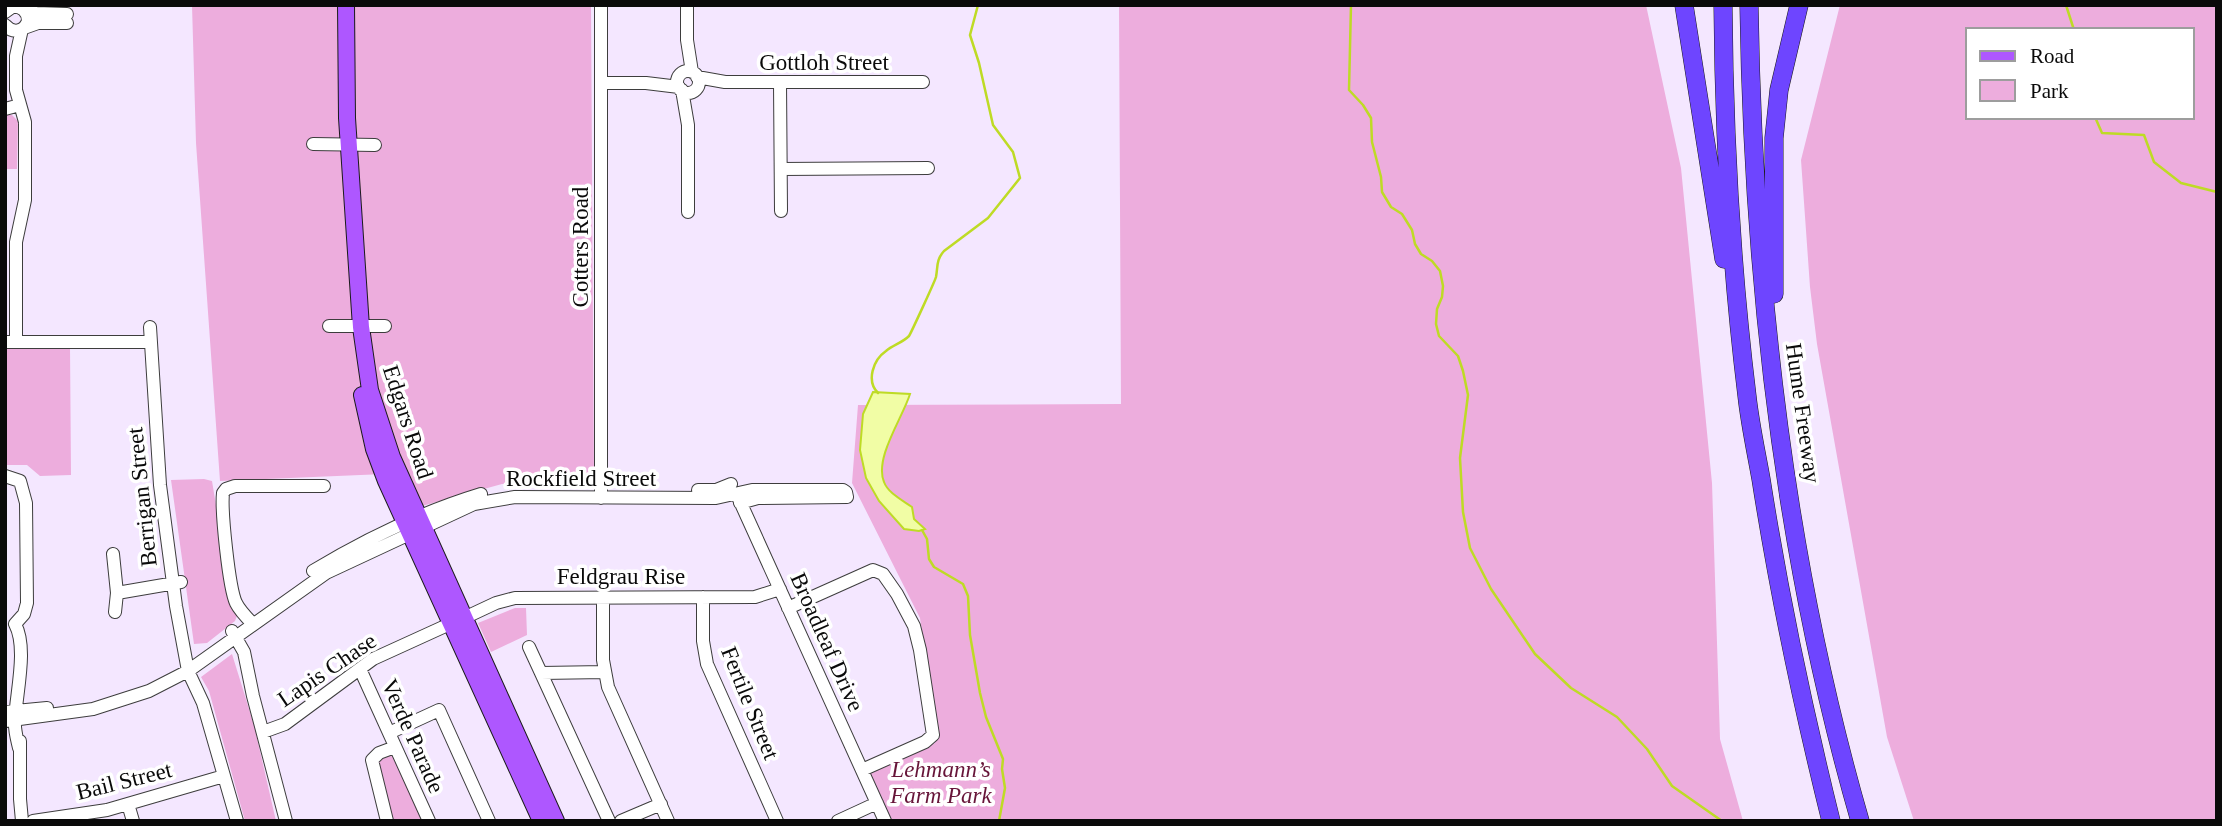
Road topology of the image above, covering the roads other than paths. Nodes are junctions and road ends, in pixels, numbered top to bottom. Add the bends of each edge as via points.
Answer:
1 (337, 5) edge
2 (346, 5) edge
3 (601, 5) edge
4 (687, 5) edge
5 (1684, 5) edge
6 (1723, 5) edge
7 (1749, 5) edge
8 (1799, 5) edge
9 (13, 9) edge
10 (6, 27) edge
11 (23, 29) junction
12 (16, 56) junction
13 (688, 82) junction
14 (923, 82) dead end
15 (602, 83) junction
16 (780, 83) junction
17 (20, 105) junction
18 (5, 109) edge
19 (313, 144) dead end
20 (345, 145) junction
21 (375, 145) dead end
22 (928, 168) dead end
23 (781, 169) junction
24 (780, 211) dead end
25 (688, 212) dead end
26 (329, 326) dead end
27 (356, 326) junction
28 (385, 326) dead end
29 (150, 327) dead end
30 (11, 342) edge
31 (150, 342) junction
32 (1775, 392) junction
33 (1747, 397) junction
34 (5, 474) edge
35 (324, 486) dead end
36 (734, 491) junction
37 (601, 494) junction
38 (805, 494) dead end
39 (414, 526) junction
40 (113, 554) dead end
41 (177, 582) junction
42 (780, 589) junction
43 (117, 593) junction
44 (603, 597) junction
45 (702, 597) junction
46 (788, 608) junction
47 (115, 612) dead end
48 (250, 621) junction
49 (458, 621) junction
50 (10, 622) edge
51 (234, 634) junction
52 (529, 646) dead end
53 (201, 657) junction
54 (187, 667) junction
55 (360, 669) junction
56 (541, 673) junction
57 (605, 673) junction
58 (14, 715) edge
59 (263, 732) junction
60 (389, 733) junction
61 (395, 747) junction
62 (862, 770) junction
63 (224, 776) junction
64 (877, 803) junction
65 (128, 804) junction
66 (661, 804) junction
67 (22, 821) edge
68 (33, 821) edge
69 (133, 821) edge
70 (237, 821) edge
71 (286, 821) edge
72 (387, 821) edge
73 (429, 821) edge
74 (489, 821) edge
75 (541, 821) edge
76 (556, 821) edge
77 (609, 821) edge
78 (621, 821) edge
79 (668, 821) edge
80 (777, 821) edge
81 (838, 821) edge
82 (885, 821) edge
83 (1831, 821) edge
84 (1860, 821) edge

1 - 20 main road, Edgars Road
2 - 20 main road, Edgars Road
3 - 15 street, Cotters Road
4 - 13 street
5 - 33 highway
6 - 33 highway via 1730,197
7 - 32 highway, Hume Freeway via 1759,241
8 - 32 highway via 1779,90 1774,138
9 - 11 street via 28,17
9 - 11 street via 67,18
10 - 11 street
10 - 12 street
11 - 12 street
12 - 17 street
13 - 15 street, Gottloh Street
13 - 16 street, Gottloh Street
13 - 25 street
14 - 16 street, Gottloh Street
15 - 37 street, Cotters Road
16 - 23 street
17 - 18 street
17 - 30 street via 25,122 25,200 16,243
19 - 20 street
20 - 21 street
20 - 27 main road, Edgars Road
22 - 23 street
23 - 24 street
26 - 27 street
27 - 28 street
27 - 39 main road, Edgars Road via 358,377 374,449 386,481
29 - 31 street, Berrigan Street
30 - 31 street
31 - 41 street, Berrigan Street
32 - 84 highway, Hume Freeway via 1815,640
33 - 83 highway via 1784,616
34 - 50 street via 20,481 26,503 27,603 24,612
35 - 48 street via 235,486 223,493 234,598
36 - 37 street, Rockfield Street via 723,498
36 - 38 street, Rockfield Street
36 - 42 street, Broadleaf Drive
37 - 39 street, Rockfield Street via 494,491 444,506
39 - 48 street, Rockfield Street
39 - 49 main road, Edgars Road
40 - 43 street
41 - 43 street
41 - 53 street, Berrigan Street via 188,639
41 - 54 street, Berrigan Street
42 - 45 street, Feldgrau Rise via 755,597
42 - 46 street, Broadleaf Drive
43 - 47 street
44 - 45 street, Feldgrau Rise
44 - 49 street, Feldgrau Rise via 515,598
44 - 57 street
45 - 80 street, Fertile Street via 703,641 710,674
46 - 62 street, Broadleaf Drive
46 - 62 street via 873,570 883,575 911,618 933,735
48 - 51 street, Rockfield Street
49 - 55 street, Lapis Chase
49 - 75 main road, Edgars Road
49 - 76 main road, Edgars Road
50 - 58 street via 19,639 20,687
51 - 53 street, Rockfield Street
51 - 59 street via 244,652
52 - 56 street
53 - 54 street, Rockfield Street
54 - 58 street, Rockfield Street via 116,695
54 - 63 street, Berrigan Street via 204,703
55 - 59 street, Lapis Chase via 285,724
55 - 60 street, Verde Parade
56 - 57 street
56 - 77 street
57 - 66 street
58 - 67 street
59 - 71 street
60 - 61 street, Verde Parade
60 - 74 street via 439,710
61 - 72 street via 379,752 372,760
61 - 73 street, Verde Parade
62 - 64 street, Broadleaf Drive
63 - 65 street, Bail Street
63 - 70 street, Berrigan Street
64 - 81 street
64 - 82 street, Broadleaf Drive
65 - 68 street, Bail Street
65 - 69 street
66 - 78 street
66 - 79 street

